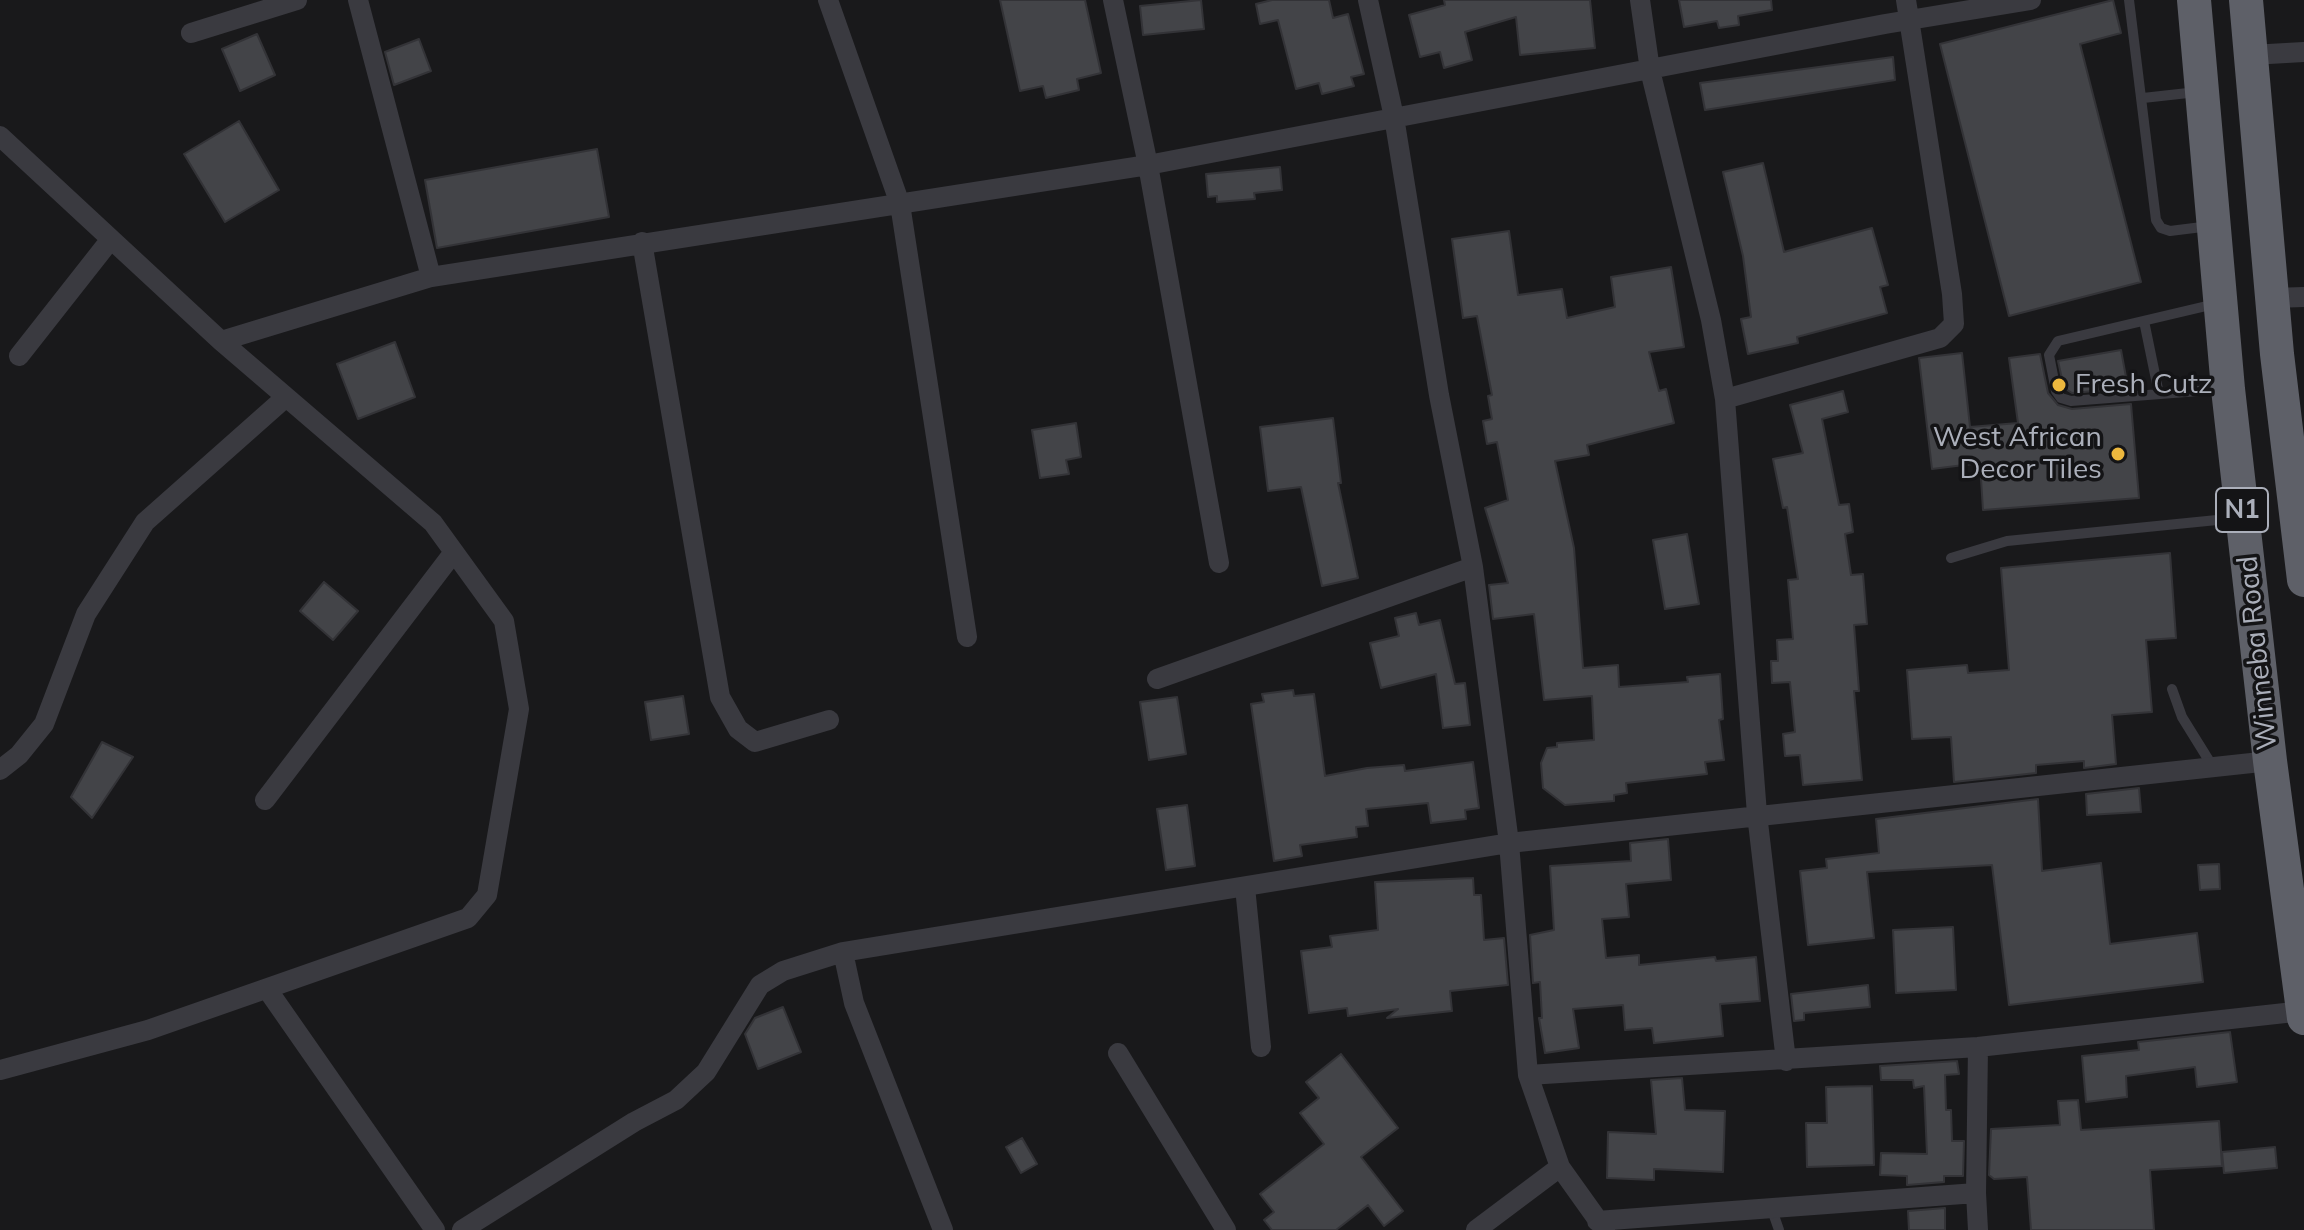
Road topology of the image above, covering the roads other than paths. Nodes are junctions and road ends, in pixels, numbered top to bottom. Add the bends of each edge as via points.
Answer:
1 (297, 0) edge
2 (358, 0) edge
3 (828, 0) edge
4 (1113, 0) edge
5 (1368, 0) edge
6 (1640, 0) edge
7 (1906, 0) edge
8 (2031, 0) edge
9 (2129, 0) edge
10 (2194, 0) edge
11 (2246, 0) edge
12 (1983, 4) edge
13 (1909, 22) junction
14 (191, 33) dead end
15 (2304, 52) edge
16 (2251, 55) junction
17 (1650, 70) junction
18 (2201, 92) junction
19 (2143, 98) junction
20 (1394, 117) junction
21 (0, 136) edge
22 (1148, 165) junction
23 (900, 204) junction
24 (2212, 226) junction
25 (111, 239) junction
26 (642, 242) junction
27 (431, 277) junction
28 (2288, 297) edge
29 (2220, 303) junction
30 (2144, 321) junction
31 (221, 341) junction
32 (19, 356) dead end
33 (2228, 389) junction
34 (2159, 394) junction
35 (286, 397) junction
36 (1725, 399) junction
37 (2300, 514) edge
38 (2243, 518) junction
39 (454, 552) junction
40 (1951, 558) dead end
41 (1219, 563) dead end
42 (1473, 567) junction
43 (2304, 580) edge
44 (967, 637) dead end
45 (1157, 679) dead end
46 (2172, 689) dead end
47 (829, 720) dead end
48 (2270, 761) junction
49 (2213, 767) junction
50 (0, 770) edge
51 (265, 800) dead end
52 (1757, 814) junction
53 (1509, 843) junction
54 (1245, 887) junction
55 (843, 952) junction
56 (267, 989) junction
57 (2303, 1014) edge
58 (1261, 1047) dead end
59 (1978, 1047) junction
60 (1118, 1053) dead end
61 (1786, 1061) junction
62 (0, 1070) edge
63 (1528, 1075) junction
64 (1560, 1167) junction
65 (1976, 1193) junction
66 (1771, 1207) junction
67 (1601, 1225) edge
68 (435, 1230) edge
69 (462, 1230) edge
70 (943, 1230) edge
71 (1226, 1230) edge
72 (1476, 1230) edge
73 (1779, 1230) edge
74 (1978, 1230) edge

1 - 14 street
2 - 27 street
3 - 23 street
4 - 22 street
5 - 20 street
6 - 17 street
7 - 13 street
8 - 12 street
9 - 19 lane
10 - 18 highway, Winneba Road / N1
11 - 16 highway, Winneba Road / N1
12 - 13 street
13 - 17 street
13 - 36 street via 1954,324 1928,342
15 - 16 street
16 - 28 highway, Winneba Road / N1
17 - 20 street
17 - 36 street
18 - 19 lane
18 - 24 highway, Winneba Road / N1
19 - 24 lane via 2156,220 2170,231
20 - 22 street
20 - 42 street
21 - 25 street
22 - 23 street
22 - 41 street
23 - 26 street
23 - 44 street
24 - 29 highway, Winneba Road / N1
25 - 31 street
25 - 32 street
26 - 27 street
26 - 47 street via 720,697 738,729 755,742
27 - 31 street
28 - 37 highway, Winneba Road / N1
29 - 30 lane
29 - 33 highway, Winneba Road / N1
30 - 34 lane
30 - 34 lane via 2058,341 2049,355 2056,391 2071,401
31 - 35 street
33 - 34 lane
33 - 38 highway, Winneba Road / N1
35 - 39 street via 433,523
35 - 50 street via 145,522 86,614 44,724
36 - 52 street
37 - 43 highway, Winneba Road / N1
38 - 40 lane via 2007,541
38 - 48 highway, Winneba Road / N1
39 - 51 street
39 - 56 street via 504,621 519,709 487,895 468,918 440,930
42 - 45 street
42 - 53 street
46 - 49 lane via 2182,717
48 - 49 street
48 - 57 highway, Winneba Road / N1
49 - 52 street
52 - 53 street
52 - 61 street
53 - 54 street
53 - 63 street
54 - 55 street
54 - 58 street
55 - 69 street via 783,971 760,985 706,1072 676,1100
55 - 70 street via 854,1003
56 - 62 street via 148,1030
56 - 68 street
57 - 59 street
59 - 61 street
59 - 65 street
60 - 71 street
61 - 63 street
63 - 64 street
64 - 67 street
64 - 72 street
65 - 66 street
65 - 74 street
66 - 67 street
66 - 73 lane

